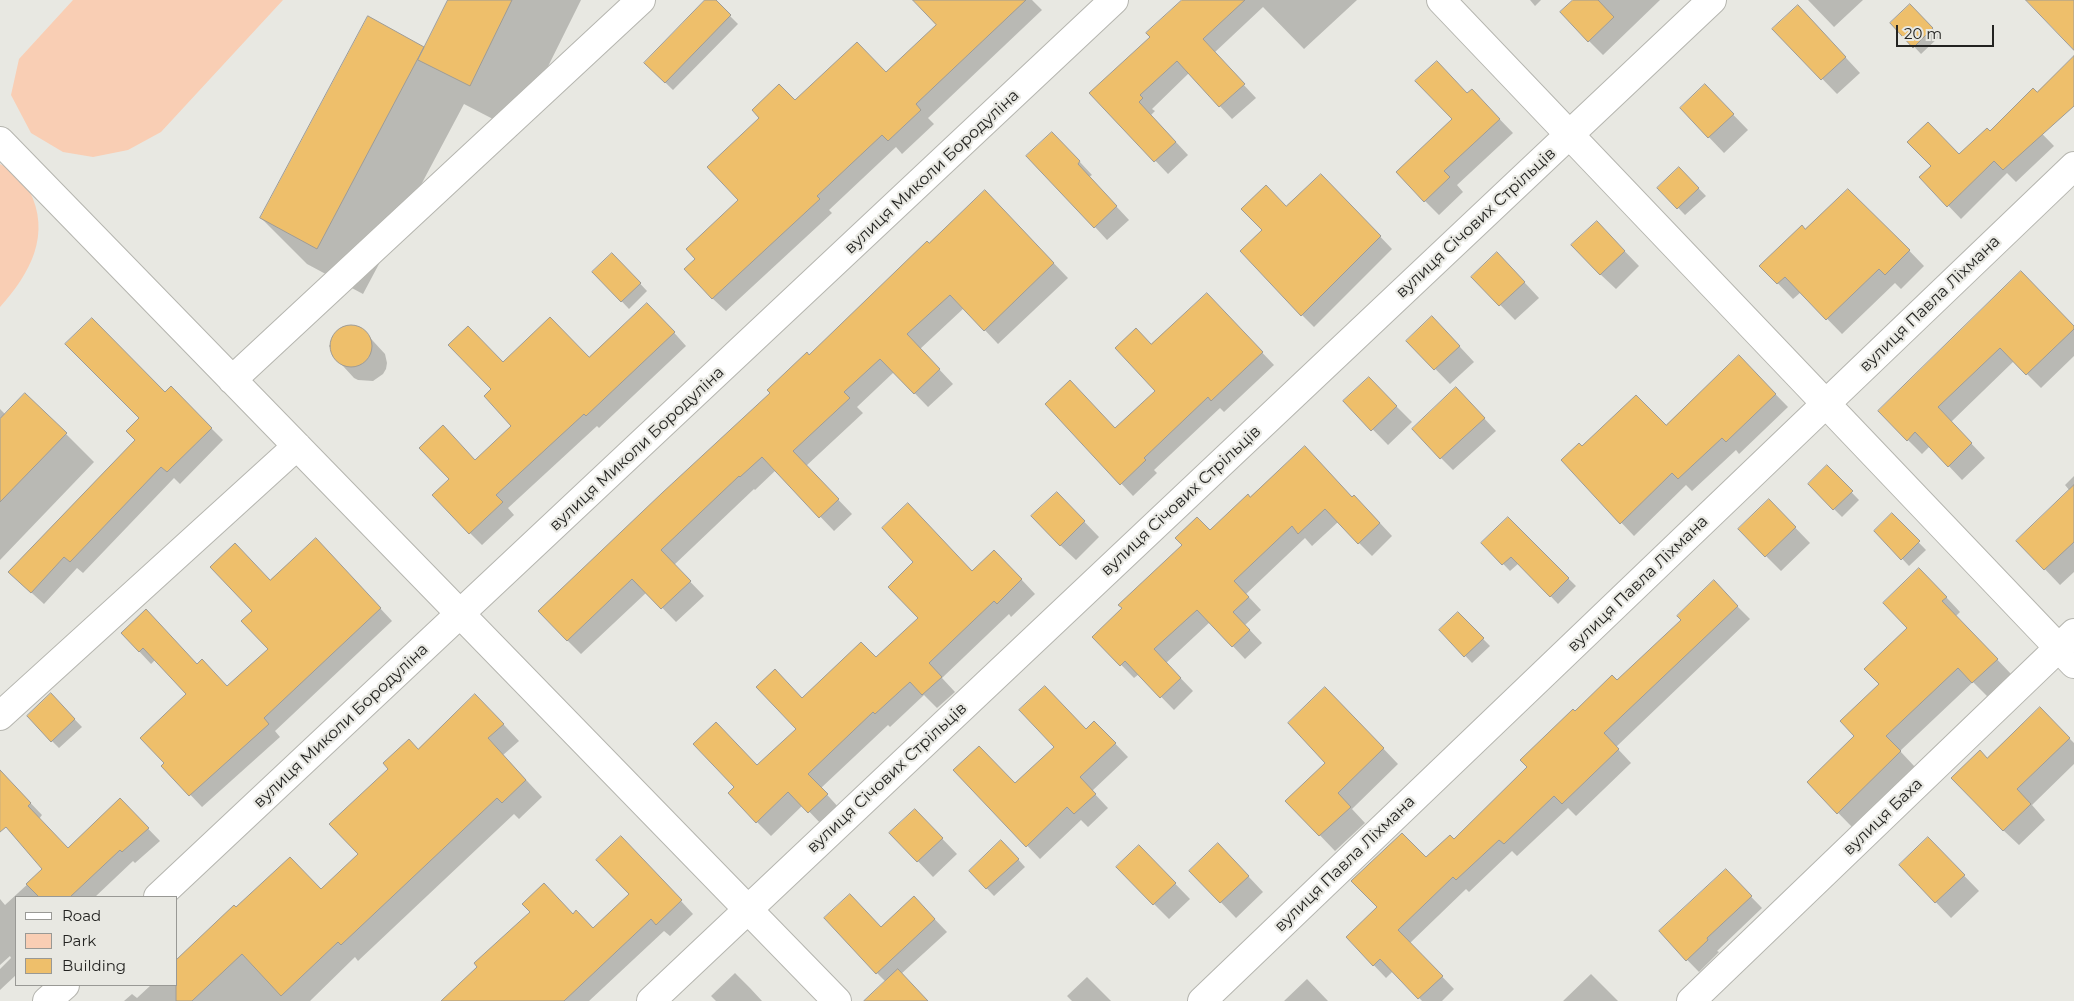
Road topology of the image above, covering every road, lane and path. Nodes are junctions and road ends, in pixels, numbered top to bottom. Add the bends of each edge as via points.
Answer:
1 (641, 0) edge
2 (1114, 0) edge
3 (1441, 0) edge
4 (1712, 0) edge
5 (1568, 135) junction
6 (0, 141) edge
7 (2074, 166) edge
8 (232, 380) junction
9 (1825, 404) junction
10 (297, 446) junction
11 (461, 614) junction
12 (2069, 648) edge
13 (0, 716) edge
14 (159, 896) edge
15 (748, 909) junction
16 (64, 986) edge
17 (47, 1001) edge
18 (651, 1001) edge
19 (837, 1001) edge
20 (1202, 1001) edge
21 (1691, 1001) edge

1 - 8 street
2 - 11 street, вулиця Миколи Бородуліна
3 - 5 street
4 - 5 street, вулиця Січових Стрільців
5 - 9 street
5 - 15 street, вулиця Січових Стрільців
6 - 8 street
7 - 9 street, вулиця Павла Ліхмана
8 - 10 street
9 - 12 street
9 - 20 street, вулиця Павла Ліхмана
10 - 11 street
10 - 13 street
11 - 14 street, вулиця Миколи Бородуліна
11 - 15 street
12 - 21 street, вулиця Баха
15 - 18 street, вулиця Січових Стрільців
15 - 19 street
16 - 17 street

